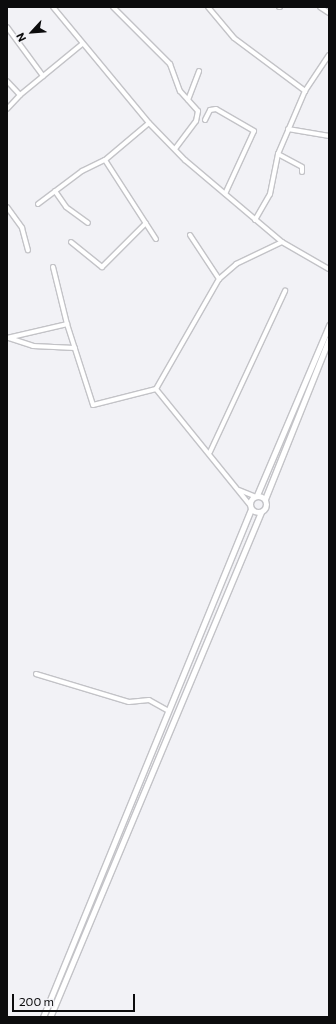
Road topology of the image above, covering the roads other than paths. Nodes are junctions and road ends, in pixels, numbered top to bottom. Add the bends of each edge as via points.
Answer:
1 (53, 7) edge
2 (113, 7) edge
3 (208, 7) edge
4 (320, 7) edge
5 (329, 13) edge
6 (7, 27) edge
7 (82, 44) junction
8 (329, 55) edge
9 (199, 71) dead end
10 (43, 76) junction
11 (7, 81) edge
12 (305, 91) junction
13 (20, 95) junction
14 (188, 100) junction
15 (7, 108) edge
16 (205, 120) dead end
17 (149, 123) junction
18 (288, 129) junction
19 (329, 136) edge
20 (174, 149) junction
21 (278, 154) junction
22 (105, 160) junction
23 (302, 172) dead end
24 (55, 191) junction
25 (225, 194) junction
26 (38, 204) dead end
27 (7, 207) edge
28 (255, 220) junction
29 (88, 223) dead end
30 (146, 223) junction
31 (190, 235) dead end
32 (156, 239) dead end
33 (71, 242) dead end
34 (282, 242) junction
35 (28, 250) dead end
36 (53, 267) dead end
37 (329, 269) edge
38 (218, 279) junction
39 (285, 291) dead end
40 (67, 324) junction
41 (329, 325) edge
42 (8, 338) edge
43 (329, 339) edge
44 (75, 348) junction
45 (156, 389) junction
46 (210, 452) junction
47 (238, 489) junction
48 (256, 496) junction
49 (265, 499) junction
50 (251, 507) junction
51 (261, 512) junction
52 (36, 674) dead end
53 (169, 711) junction
54 (43, 1017) edge
55 (50, 1017) edge

1 - 7 street
2 - 14 street via 170,64
3 - 12 street via 234,38
4 - 5 street
6 - 10 street
7 - 10 street
7 - 17 street
8 - 12 street
9 - 14 street
10 - 13 street
11 - 13 street
12 - 18 street
13 - 15 street
14 - 20 street via 195,105 199,116
16 - 25 street via 210,110 216,109 254,131
17 - 20 street
17 - 22 street
18 - 19 street
18 - 21 street
20 - 25 street
21 - 23 street via 302,167
21 - 28 street via 270,194
22 - 24 street via 82,171
22 - 30 street
24 - 26 street
24 - 29 street via 66,207
25 - 28 street
27 - 35 street via 22,228
28 - 34 street
30 - 32 street
30 - 33 street via 102,267
31 - 38 street
34 - 37 street
34 - 38 street via 236,264
36 - 40 street
38 - 45 street
39 - 46 street
40 - 42 street
40 - 44 street
41 - 48 street
42 - 44 street via 33,346
43 - 49 street
44 - 45 street via 93,405
45 - 46 street
46 - 47 street
47 - 48 street
47 - 50 street
48 - 49 street
48 - 50 street
49 - 51 street via 266,505
50 - 51 street
50 - 53 street
51 - 55 street
52 - 53 street via 129,702 149,700
53 - 54 street

